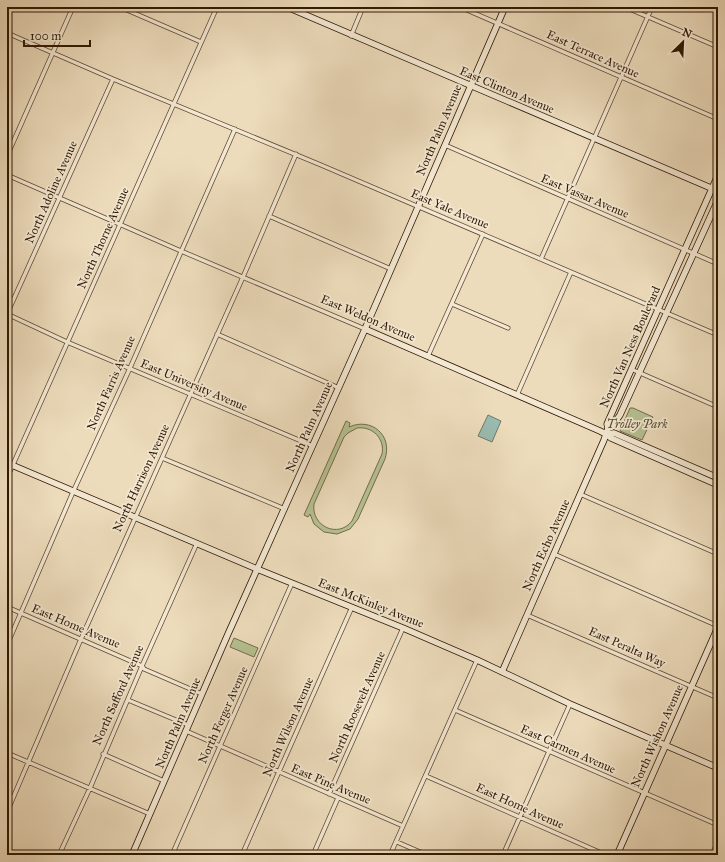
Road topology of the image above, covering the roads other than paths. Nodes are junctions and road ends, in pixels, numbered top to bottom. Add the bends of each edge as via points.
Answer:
1 (73, 7) edge
2 (120, 7) edge
3 (217, 7) edge
4 (289, 7) edge
5 (363, 7) edge
6 (460, 7) edge
7 (505, 7) edge
8 (625, 7) edge
9 (652, 7) edge
10 (647, 17) junction
11 (498, 23) junction
12 (7, 33) edge
13 (351, 36) junction
14 (201, 42) junction
15 (718, 47) edge
16 (53, 53) junction
17 (621, 77) junction
18 (113, 79) junction
19 (470, 86) junction
20 (174, 104) junction
21 (718, 119) edge
22 (235, 129) junction
23 (594, 138) junction
24 (445, 145) junction
25 (296, 154) junction
26 (7, 156) edge
27 (7, 175) edge
28 (718, 175) edge
29 (712, 189) junction
30 (718, 192) edge
31 (59, 198) junction
32 (568, 200) junction
33 (718, 200) edge
34 (419, 206) junction
35 (269, 216) junction
36 (120, 224) junction
37 (483, 234) junction
38 (685, 249) junction
39 (181, 251) junction
40 (694, 253) junction
41 (541, 259) junction
42 (718, 264) edge
43 (391, 268) junction
44 (571, 272) junction
45 (243, 277) junction
46 (452, 304) junction
47 (659, 309) junction
48 (667, 313) junction
49 (7, 314) edge
50 (508, 328) dead end
51 (365, 329) junction
52 (217, 334) junction
53 (718, 335) edge
54 (67, 342) junction
55 (428, 356) junction
56 (130, 368) junction
57 (632, 369) junction
58 (639, 373) junction
59 (339, 388) junction
60 (191, 394) junction
61 (517, 395) junction
62 (718, 407) edge
63 (607, 431) junction
64 (313, 447) junction
65 (162, 458) junction
66 (677, 460) junction
67 (10, 465) edge
68 (674, 466) junction
69 (7, 478) edge
70 (718, 478) edge
71 (718, 485) edge
72 (73, 492) junction
73 (580, 494) junction
74 (285, 509) junction
75 (134, 517) junction
76 (197, 543) junction
77 (554, 554) junction
78 (718, 554) edge
79 (257, 569) junction
80 (292, 583) junction
81 (7, 607) edge
82 (352, 607) junction
83 (21, 613) junction
84 (527, 615) junction
85 (718, 626) edge
86 (404, 628) junction
87 (81, 639) junction
88 (7, 645) edge
89 (477, 660) junction
90 (142, 666) junction
91 (502, 672) junction
92 (691, 686) junction
93 (202, 694) junction
94 (718, 698) edge
95 (128, 700) junction
96 (570, 704) junction
97 (455, 710) junction
98 (188, 725) junction
99 (186, 731) junction
100 (665, 745) junction
101 (220, 747) junction
102 (549, 751) junction
103 (7, 753) edge
104 (103, 754) junction
105 (29, 763) junction
106 (718, 768) edge
107 (278, 772) junction
108 (426, 776) junction
109 (165, 781) junction
110 (90, 788) junction
111 (644, 792) junction
112 (329, 794) junction
113 (338, 798) junction
114 (7, 812) edge
115 (150, 814) junction
116 (520, 817) junction
117 (718, 825) edge
118 (403, 826) junction
119 (718, 841) edge
120 (397, 842) junction
121 (59, 855) edge
122 (132, 855) edge
123 (172, 855) edge
124 (242, 855) edge
125 (313, 855) edge
126 (390, 855) edge
127 (426, 855) edge
128 (503, 855) edge
129 (606, 855) edge
130 (616, 855) edge
131 (712, 855) edge

1 - 16 street
2 - 14 street
3 - 14 street, North Thorne Avenue
4 - 13 main road, East Clinton Avenue
5 - 13 street
6 - 11 street, East Terrace Avenue
7 - 11 main road, North Palm Avenue
8 - 10 street
9 - 10 street
10 - 15 street
10 - 17 street
11 - 17 street, East Terrace Avenue
11 - 19 main road, North Palm Avenue
12 - 16 street, East Yale Avenue
13 - 19 main road, East Clinton Avenue
14 - 20 street, North Thorne Avenue
16 - 18 street, East Yale Avenue
16 - 26 street
17 - 21 street, East Terrace Avenue
17 - 23 street
18 - 20 street, East Yale Avenue
18 - 31 street, North Adoline Avenue
19 - 23 main road, East Clinton Avenue
19 - 24 main road, North Palm Avenue
20 - 22 street, East Yale Avenue
20 - 36 street, North Thorne Avenue
22 - 25 street, East Yale Avenue
22 - 39 street, North Farris Avenue
23 - 29 main road, East Clinton Avenue
23 - 32 street
24 - 32 street, East Vassar Avenue
24 - 34 main road, North Palm Avenue
25 - 34 street, East Yale Avenue
25 - 35 street, North Harrison Avenue
27 - 31 street, East Weldon Avenue
28 - 29 main road, North Van Ness Boulevard
29 - 30 main road, East Clinton Avenue
29 - 38 main road, North Van Ness Boulevard
31 - 36 street, East Weldon Avenue
31 - 49 street, North Adoline Avenue
32 - 38 street, East Vassar Avenue
32 - 41 street
33 - 40 main road, North Van Ness Boulevard
34 - 37 street, East Yale Avenue
34 - 43 main road, North Palm Avenue
35 - 43 street
35 - 45 street, North Harrison Avenue
36 - 39 street, East Weldon Avenue
36 - 54 street, North Thorne Avenue
37 - 41 street, East Yale Avenue
37 - 46 street
38 - 40 street, East Vassar Avenue
38 - 47 main road, North Van Ness Boulevard
39 - 45 street, East Weldon Avenue
39 - 56 street, North Farris Avenue
40 - 42 street, East Vassar Avenue
40 - 48 main road, North Van Ness Boulevard
41 - 44 street, East Yale Avenue
43 - 51 main road, North Palm Avenue
44 - 47 street, East Yale Avenue
44 - 61 street
45 - 51 street, East Weldon Avenue
45 - 52 street, North Harrison Avenue
46 - 50 street
46 - 55 street
47 - 48 street, East Yale Avenue
47 - 57 main road, North Van Ness Boulevard
48 - 53 street, East Yale Avenue
48 - 58 main road, North Van Ness Boulevard
49 - 54 street, East University Avenue
51 - 55 main road, East Weldon Avenue
51 - 59 main road, North Palm Avenue
52 - 59 street
52 - 60 street, North Harrison Avenue
54 - 56 street, East University Avenue
54 - 67 street, North Thorne Avenue
55 - 61 main road, East Weldon Avenue
56 - 60 street, East University Avenue
56 - 72 street, North Farris Avenue
57 - 58 street
57 - 63 main road, North Van Ness Boulevard via 607,424
58 - 62 street
58 - 63 main road, North Van Ness Boulevard via 617,421
59 - 64 main road, North Palm Avenue
60 - 64 street, East University Avenue
60 - 65 street, North Harrison Avenue
61 - 63 main road, East Weldon Avenue
63 - 66 main road, East Weldon Avenue
63 - 68 main road, East Weldon Avenue via 611,438
63 - 73 main road, North Echo Avenue
64 - 74 main road, North Palm Avenue
65 - 74 street
65 - 75 street, North Harrison Avenue
66 - 68 main road
66 - 70 main road, East Weldon Avenue
67 - 69 street, North Thorne Avenue
67 - 72 main road, East McKinley Avenue
68 - 71 main road, East Weldon Avenue
72 - 75 main road, East McKinley Avenue
72 - 83 street, North Farris Avenue
73 - 77 main road, North Echo Avenue
73 - 78 street
74 - 79 main road, North Palm Avenue
75 - 76 main road, East McKinley Avenue
75 - 87 street, North Harrison Avenue
76 - 79 main road, East McKinley Avenue
76 - 90 street, North Safford Avenue
77 - 84 main road, North Echo Avenue
77 - 85 street
79 - 80 main road, East McKinley Avenue
79 - 93 main road, North Palm Avenue
80 - 82 main road, East McKinley Avenue
80 - 101 street, North Ferger Avenue
81 - 83 street, East Home Avenue
82 - 86 main road, East McKinley Avenue
82 - 107 street, North Wilson Avenue
83 - 87 street, East Home Avenue
83 - 88 street, North Farris Avenue
84 - 91 main road, North Echo Avenue
84 - 92 street, East Peralta Way
85 - 92 main road, North Wishon Avenue
86 - 89 main road, East McKinley Avenue
86 - 112 street, North Roosevelt Avenue
87 - 90 street, East Home Avenue
87 - 105 street, North Harrison Avenue
89 - 91 main road, East McKinley Avenue
89 - 97 street
90 - 93 street, East Home Avenue
90 - 95 street, North Safford Avenue
91 - 96 main road, East McKinley Avenue
92 - 94 street, East Peralta Way
92 - 100 main road, North Wishon Avenue
93 - 98 main road, North Palm Avenue
95 - 98 street
95 - 104 street, North Safford Avenue
96 - 100 main road, East McKinley Avenue
96 - 102 street
97 - 102 street, East Carmen Avenue
97 - 108 street
98 - 99 main road, North Palm Avenue
99 - 101 street, East Pine Avenue
99 - 109 main road, North Palm Avenue
100 - 106 main road, East McKinley Avenue
100 - 111 main road, North Wishon Avenue
101 - 107 street, East Pine Avenue
101 - 123 street, North Ferger Avenue
102 - 111 street, East Carmen Avenue
102 - 116 street
103 - 105 street
104 - 109 street
104 - 110 street, North Safford Avenue
105 - 110 street
105 - 114 street, North Harrison Avenue
107 - 112 street, East Pine Avenue
107 - 124 street, North Wilson Avenue
108 - 116 street, East Home Avenue
108 - 118 street
109 - 115 main road, North Palm Avenue
110 - 115 street
110 - 121 street, North Safford Avenue
111 - 117 street, East Carmen Avenue
111 - 130 main road, North Wishon Avenue
112 - 113 street, East Pine Avenue
113 - 118 street, East Pine Avenue
113 - 125 street
115 - 122 main road, North Palm Avenue
116 - 128 street
116 - 129 street, East Home Avenue
118 - 120 street
119 - 131 street
120 - 126 street
120 - 127 street

